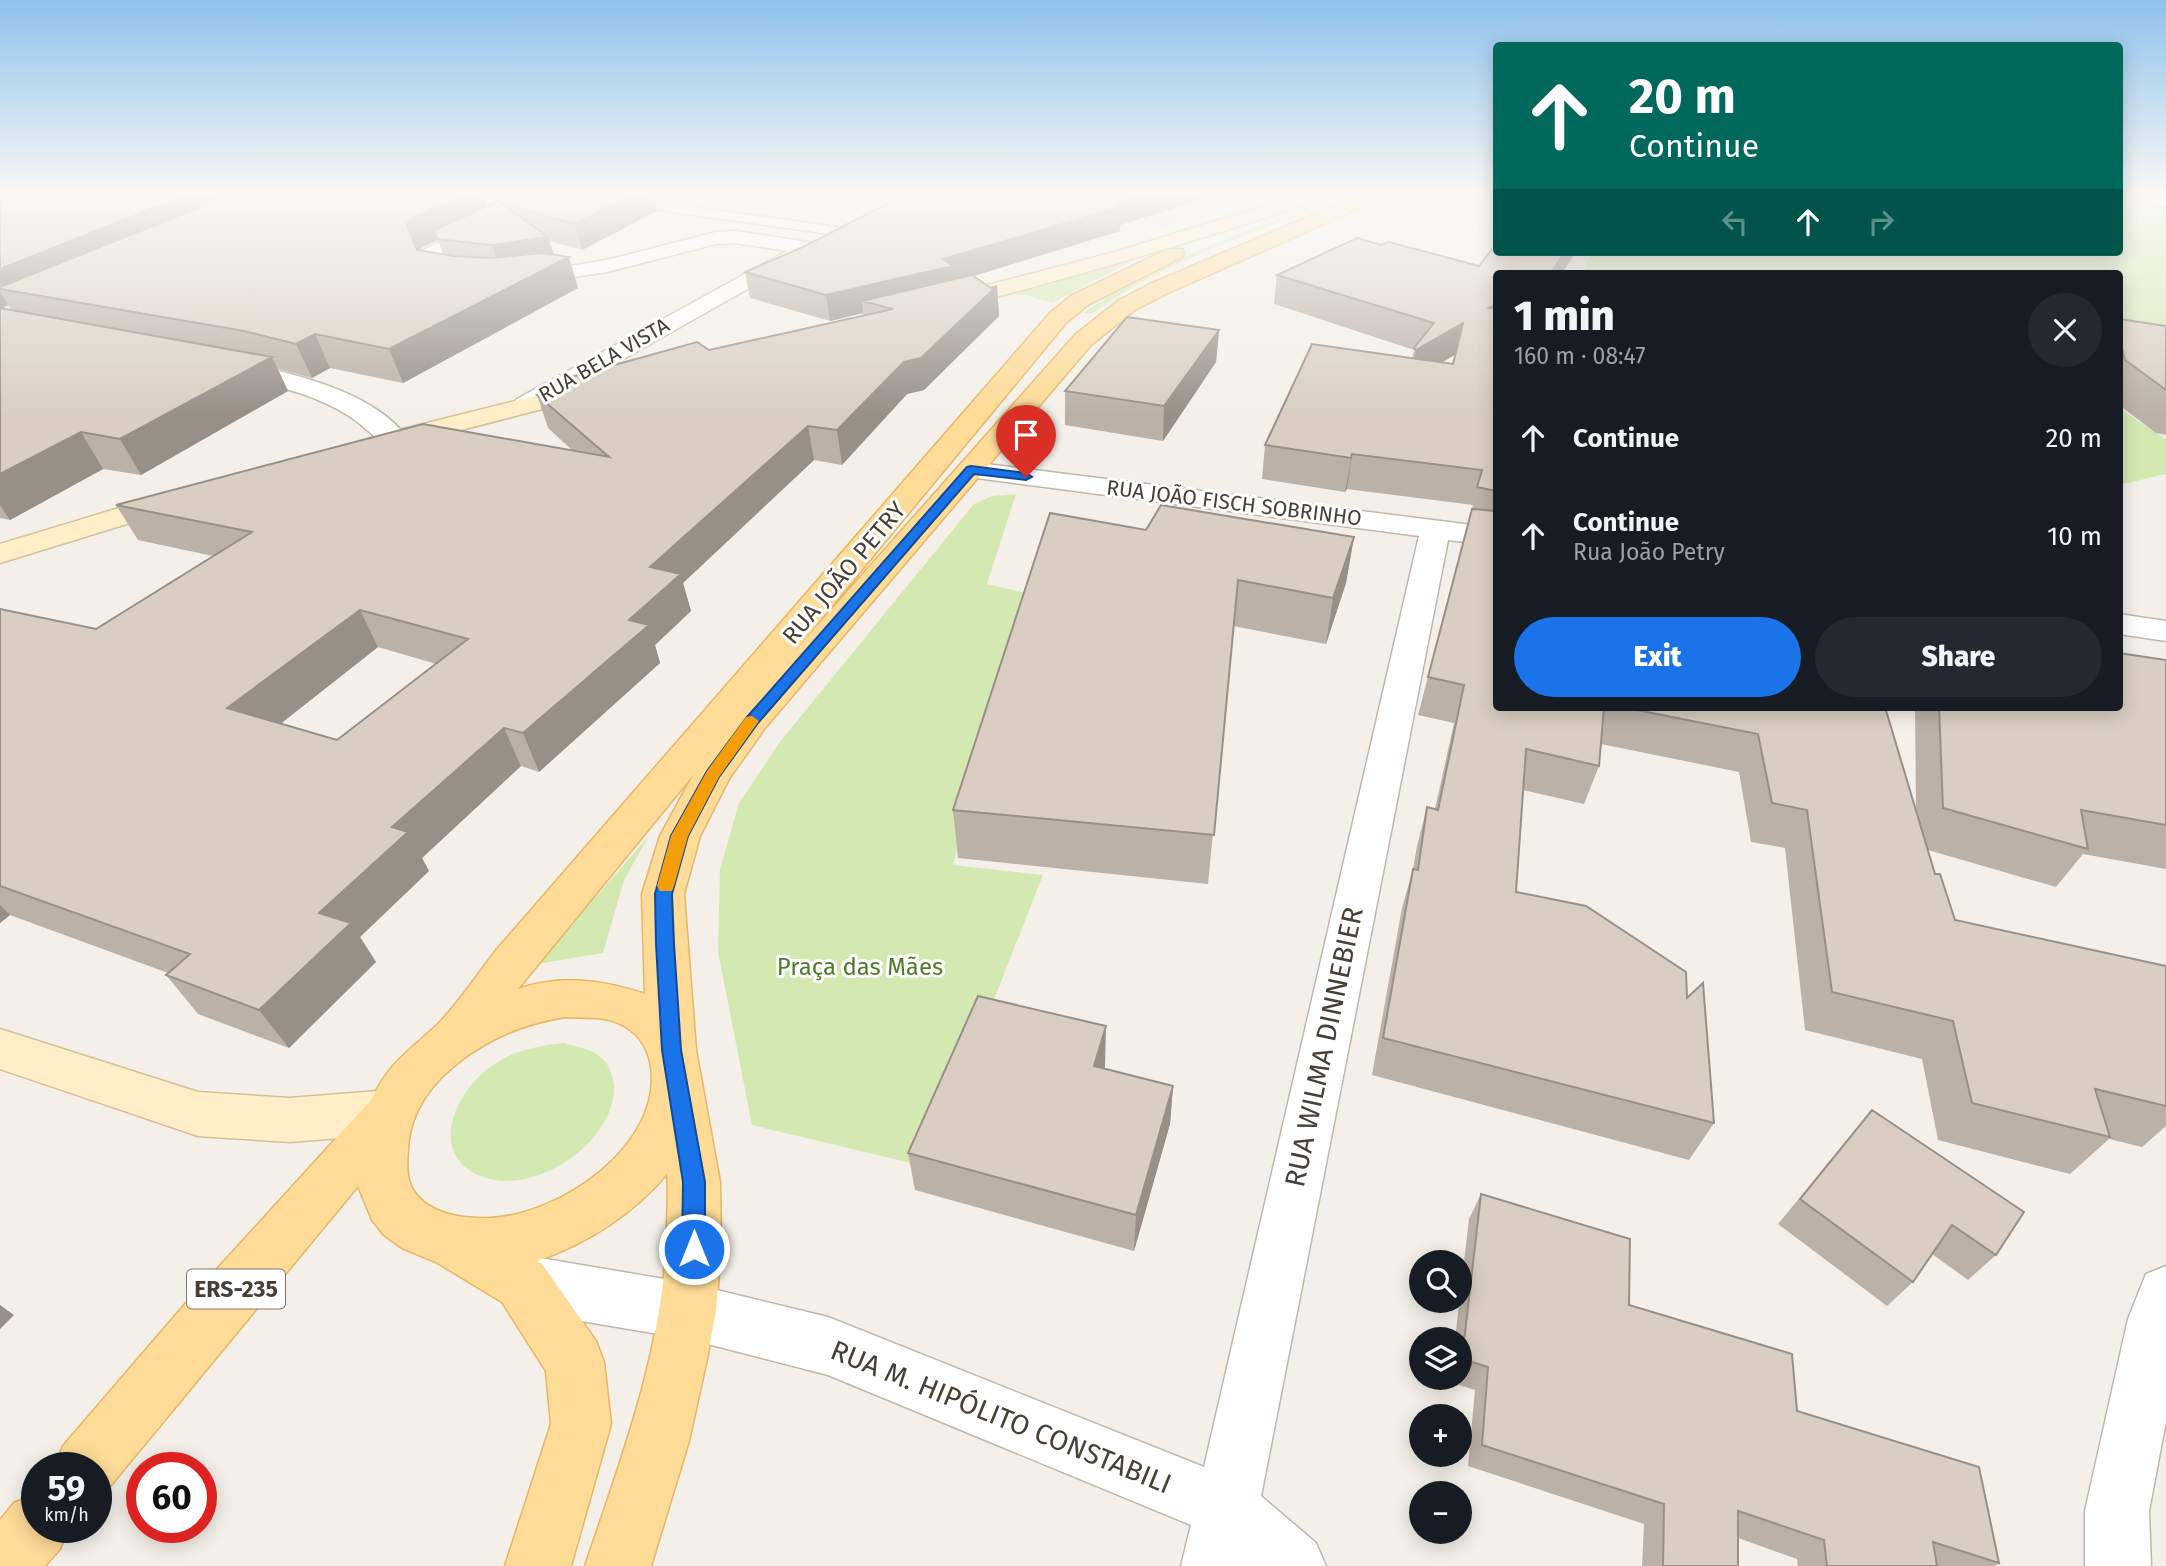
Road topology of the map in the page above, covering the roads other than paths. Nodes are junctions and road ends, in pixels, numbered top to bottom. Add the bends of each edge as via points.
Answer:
1 (435, 269) edge
2 (586, 269) edge
3 (769, 269) edge
4 (1080, 269) edge
5 (1141, 269) edge
6 (1204, 269) edge
7 (1043, 309) junction
8 (208, 365) edge
9 (620, 382) edge
10 (526, 404) junction
11 (395, 439) junction
12 (369, 446) edge
13 (971, 470) junction
14 (199, 494) edge
15 (1435, 528) junction
16 (1493, 537) edge
17 (0, 554) edge
18 (2123, 625) edge
19 (2166, 631) edge
20 (456, 1037) junction
21 (0, 1048) edge
22 (674, 1068) junction
23 (390, 1112) junction
24 (448, 1242) junction
25 (522, 1283) junction
26 (2166, 1294) edge
27 (688, 1311) junction
28 (98, 1452) edge
29 (1220, 1537) edge
30 (22, 1543) edge
31 (3, 1566) edge
32 (538, 1566) edge
33 (618, 1566) edge
34 (1293, 1566) edge
35 (2118, 1566) edge

1 - 2 street via 436,274 494,280
3 - 10 street, RUA BELA VISTA
4 - 7 main road via 927,309 992,302
5 - 7 main road, RUA JOÃO PETRY via 1080,300
6 - 13 main road, RUA JOÃO PETRY via 1104,321
7 - 20 main road, RUA JOÃO PETRY via 902,505 523,949
8 - 11 street via 310,386 359,409
9 - 10 main road
10 - 11 main road
11 - 12 main road
13 - 15 street, RUA JOÃO FISCH SOBRINHO
13 - 22 main road, RUA JOÃO PETRY via 752,720 712,775 680,836 663,894
14 - 17 main road
15 - 16 street, RUA JOÃO FISCH SOBRINHO
15 - 29 street, RUA WILMA DINNEBIER
18 - 19 street
20 - 22 main road via 496,1014 540,999 584,996 622,1004 653,1022
20 - 23 main road via 416,1073
21 - 23 main road via 198,1114 290,1120
22 - 24 main road via 667,1126 641,1166 601,1204 551,1231 497,1244
22 - 27 main road via 694,1182
23 - 24 main road via 380,1155 384,1193 408,1224
23 - 28 main road, ERS-235
24 - 25 main road
25 - 27 street, RUA M. HIPÓLITO CONSTABILI
25 - 32 main road via 575,1362 580,1424
26 - 35 street via 2117,1511
27 - 29 street, RUA M. HIPÓLITO CONSTABILI via 828,1346
27 - 33 main road via 658,1441
29 - 34 street, RUA M. HIPÓLITO CONSTABILI
30 - 31 main road

